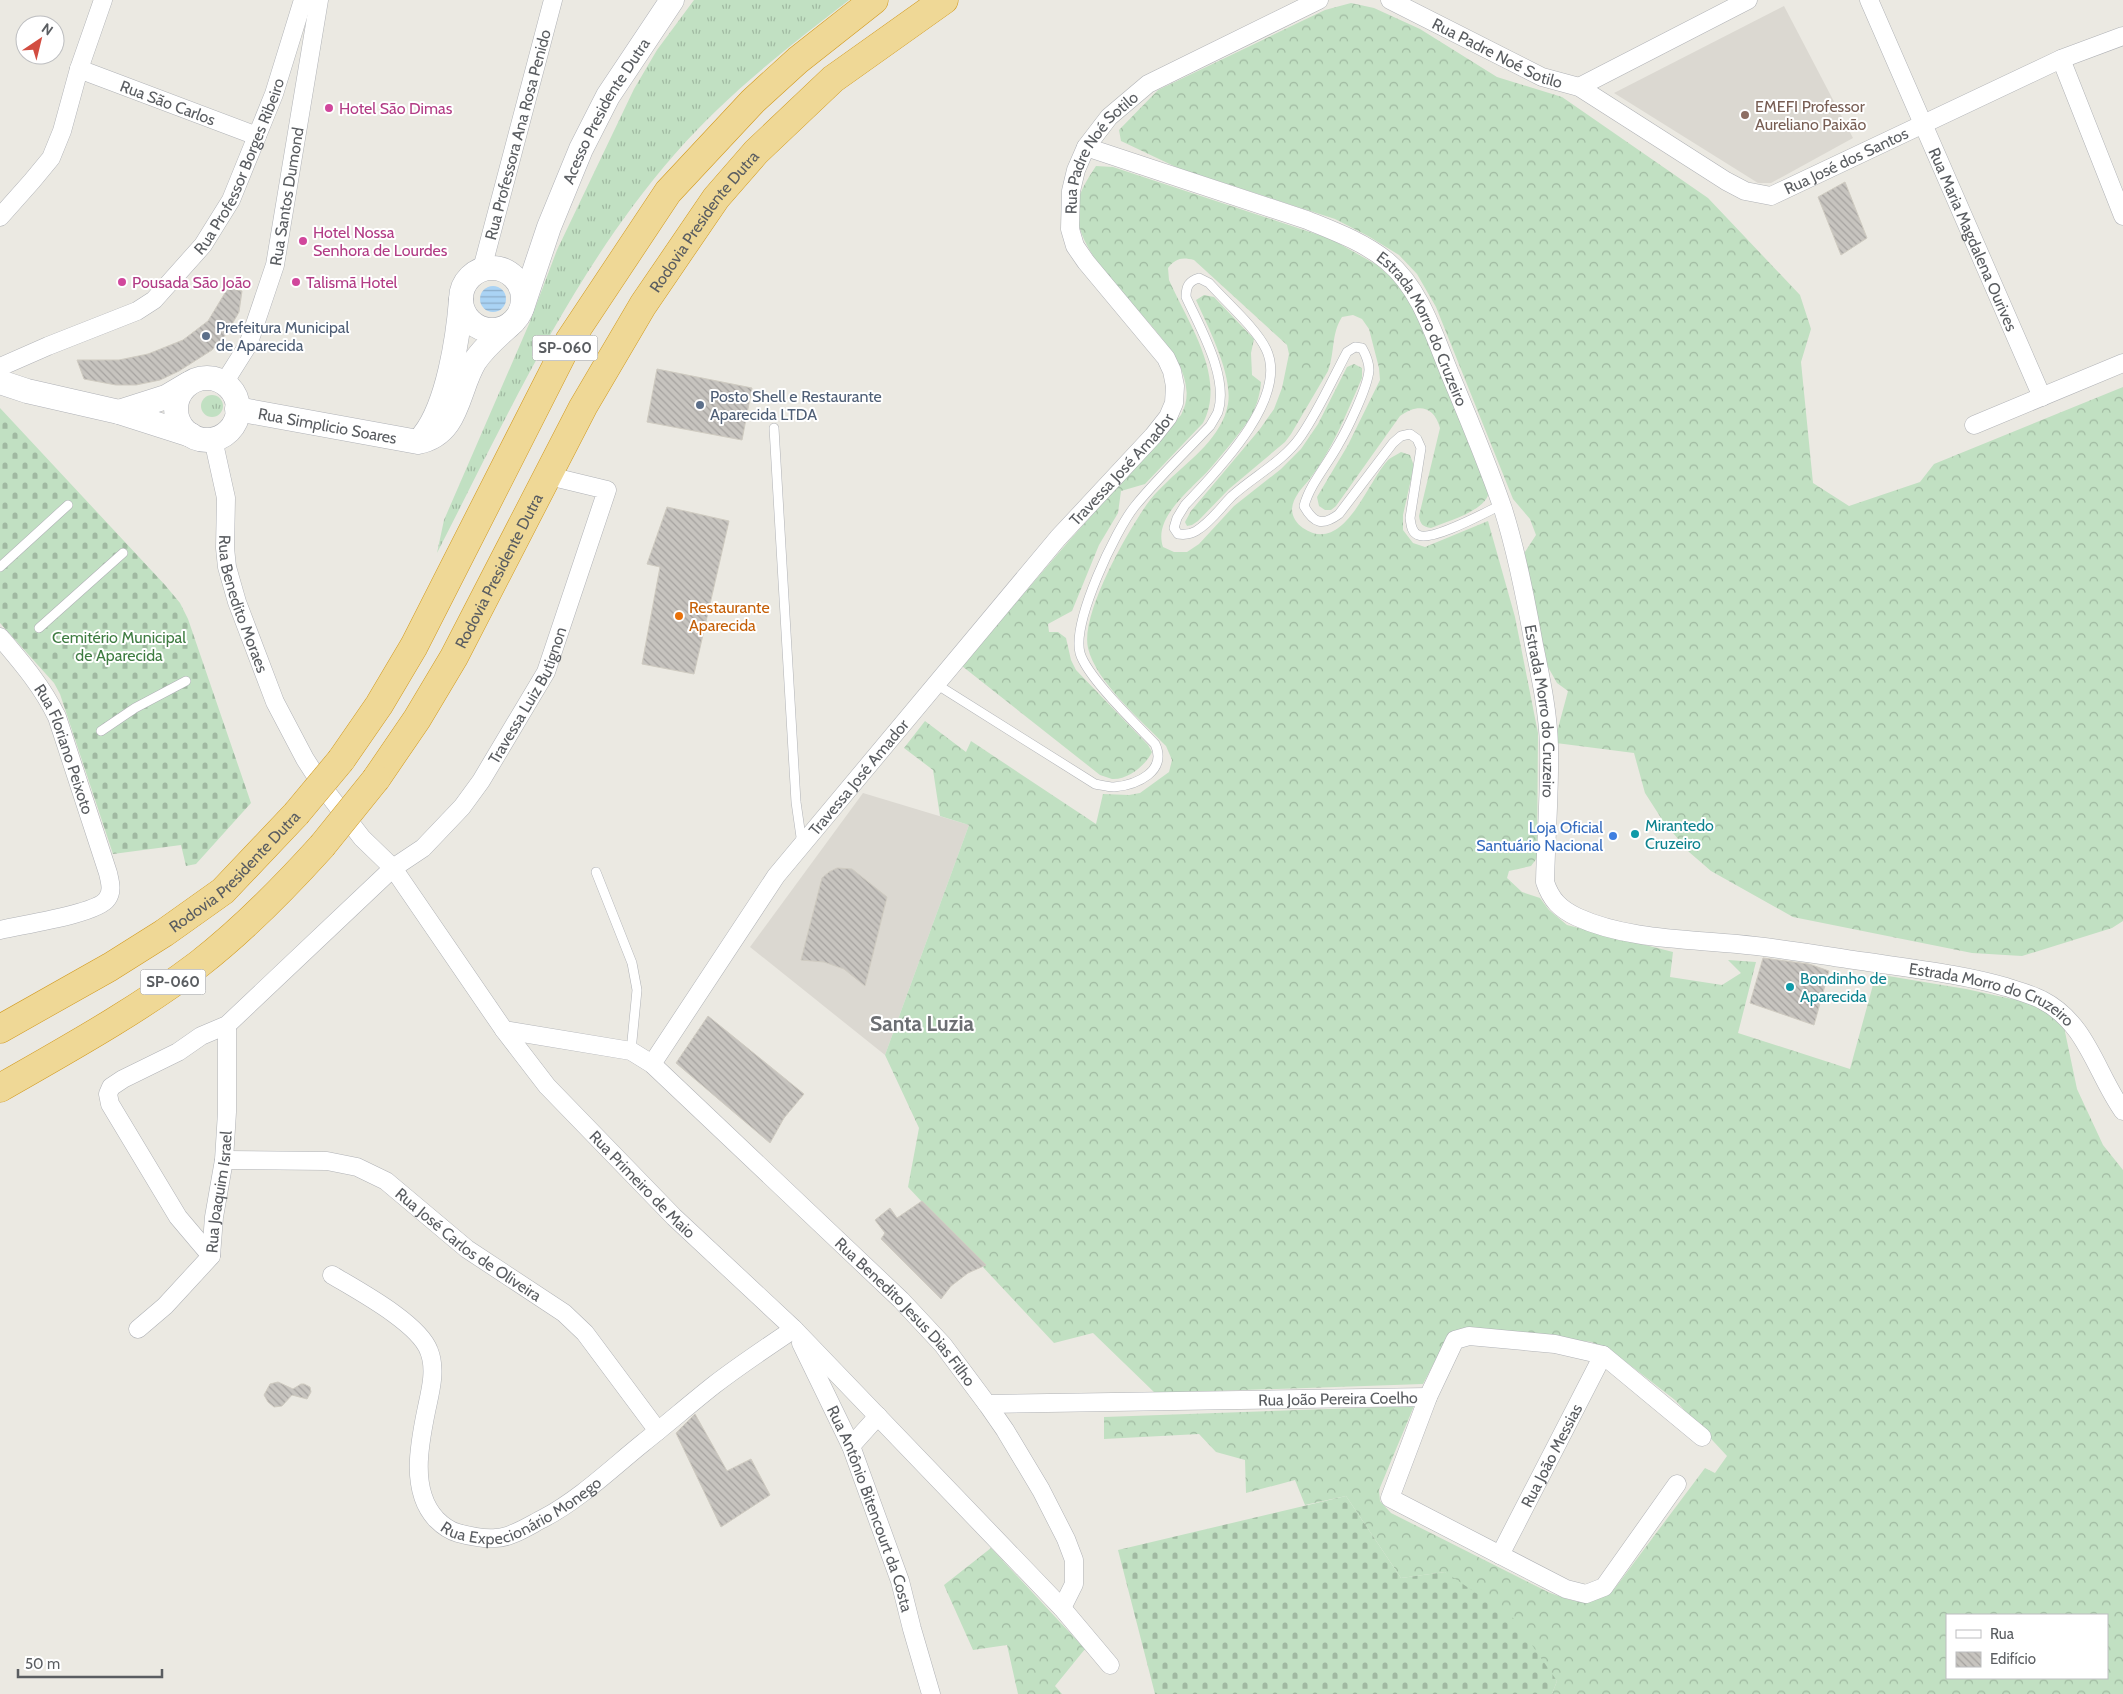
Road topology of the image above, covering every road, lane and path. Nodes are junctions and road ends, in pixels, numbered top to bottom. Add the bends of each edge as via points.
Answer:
1 (103, 0) edge
2 (303, 0) edge
3 (319, 0) edge
4 (552, 0) edge
5 (672, 0) edge
6 (874, 0) edge
7 (944, 0) edge
8 (1319, 0) edge
9 (1390, 0) edge
10 (1748, 0) edge
11 (1869, 0) edge
12 (2123, 36) edge
13 (2061, 59) junction
14 (79, 69) junction
15 (1579, 87) junction
16 (1922, 124) junction
17 (257, 136) junction
18 (1086, 147) junction
19 (2123, 216) edge
20 (0, 217) edge
21 (549, 227) junction
22 (486, 268) junction
23 (461, 298) junction
24 (518, 315) junction
25 (2123, 363) edge
26 (1, 369) edge
27 (224, 383) junction
28 (188, 384) junction
29 (1175, 386) joint
30 (2042, 396) junction
31 (237, 408) junction
32 (119, 412) junction
33 (1974, 425) dead end
34 (774, 428) dead end
35 (202, 437) junction
36 (418, 442) junction
37 (549, 476) junction
38 (68, 505) dead end
39 (1501, 505) junction
40 (123, 552) dead end
41 (0, 567) edge
42 (39, 628) dead end
43 (0, 637) edge
44 (186, 681) dead end
45 (936, 684) junction
46 (101, 731) dead end
47 (802, 844) junction
48 (393, 868) junction
49 (596, 872) dead end
50 (0, 930) edge
51 (228, 1025) junction
52 (0, 1029) edge
53 (504, 1030) junction
54 (631, 1051) junction
55 (652, 1064) junction
56 (0, 1088) edge
57 (2123, 1111) edge
58 (224, 1160) junction
59 (211, 1256) junction
60 (332, 1276) dead end
61 (138, 1329) dead end
62 (794, 1329) junction
63 (1603, 1355) junction
64 (1428, 1397) junction
65 (987, 1404) junction
66 (878, 1416) junction
67 (658, 1431) junction
68 (1702, 1437) dead end
69 (851, 1446) junction
70 (1677, 1484) dead end
71 (1500, 1555) junction
72 (1062, 1608) junction
73 (1110, 1665) dead end
74 (932, 1694) edge

1 - 14 street
2 - 17 street, Rua Professor Borges Ribeiro
3 - 27 street, Rua Santos Dumond via 275,265 248,345
4 - 22 street, Rua Professora Ana Rosa Penido
5 - 21 street, Acesso Presidente Dutra via 608,96 581,149
6 - 52 highway, Rodovia Presidente Dutra / SP-060, bridge via 804,55 753,101 668,192 569,341 414,646 379,705 341,760 296,814 223,891 110,967
7 - 37 highway, Rodovia Presidente Dutra / SP-060 via 833,79 756,152 716,198 643,306 583,407
8 - 18 street, Rua Padre Noé Sotilo via 1148,84 1109,117
9 - 15 street, Rua Padre Noé Sotilo via 1542,77
10 - 15 street
11 - 16 street, Rua Maria Magdalena Ourives
12 - 13 street, Rua José dos Santos
13 - 16 street, Rua José dos Santos
13 - 19 street
14 - 17 street, Rua São Carlos
14 - 20 street via 62,132 51,158
15 - 16 street, Rua José dos Santos via 1726,181 1745,191 1771,196
16 - 30 street, Rua Maria Magdalena Ourives
17 - 26 street, Rua Professor Borges Ribeiro via 231,200 204,245 154,300 137,311 48,346
18 - 29 street, Rua Padre Noé Sotilo via 1070,191 1070,229 1076,246 1166,358
18 - 39 street, Estrada Morro do Cruzeiro via 1307,220 1340,233 1387,261 1406,280 1422,308
21 - 22 street via 527,253
21 - 24 street
22 - 23 street via 471,275
22 - 24 street via 502,269 520,284 524,296
23 - 24 street via 468,317 484,329 500,328
23 - 36 street via 458,332 443,391 430,428
24 - 36 street via 476,359 448,422 429,440
25 - 30 street
26 - 32 street via 34,393
27 - 28 street via 207,378
27 - 31 street via 235,395
28 - 32 street via 166,397
28 - 35 street via 176,406 181,425
29 - 45 street, Travessa José Amador via 1174,403 1168,418 1058,538
30 - 33 street
31 - 35 street via 231,428 225,434
31 - 36 street, Rua Simplicio Soares
32 - 35 street
34 - 47 lane via 796,802
35 - 48 street, Rua Benedito Moraes via 226,498 225,548 237,602 275,702 325,790 362,838
37 - 48 street, Travessa Luiz Butignon via 608,490 546,672 462,807 422,848
37 - 56 highway, Rodovia Presidente Dutra / SP-060, bridge via 454,657 417,719 376,778 322,846 248,922 200,964 145,1002
38 - 41 lane
39 - 45 lane via 1440,533 1418,535 1411,529 1410,518 1421,448 1410,434 1394,442 1339,514 1330,521 1319,522 1311,518 1304,506 1307,495 1339,444 1369,370 1367,356 1362,348 1356,347 1347,352 1310,421 1288,451 1195,532 1178,534 1174,528 1185,505 1254,423 1269,386 1271,369 1267,351 1259,338 1208,283 1200,278 1191,280 1186,288 1186,297 1210,350 1220,394 1218,412 1210,426 1134,508 1112,544 1083,612 1079,634 1080,653 1091,674 1155,744 1159,754 1157,764 1149,775 1132,784 1113,787 1095,784
39 - 57 street, Estrada Morro do Cruzeiro via 1545,701 1549,746 1545,882 1556,904 1577,917 1601,925 1660,938 1795,950 1935,972 1984,981 2042,999 2057,1009 2085,1040 2109,1092
40 - 42 lane
43 - 50 street, Rua Floriano Peixoto via 47,695 57,717 111,890 108,899 100,906
44 - 46 lane via 134,708
45 - 47 street, Travessa José Amador
47 - 55 street, Travessa José Amador via 776,876
48 - 51 street
48 - 53 street, Rua Primeiro de Maio
49 - 54 lane via 632,963 637,990
51 - 58 street, Rua Joaquim Israel
51 - 59 street via 201,1036 178,1052 123,1079 111,1087 108,1094 110,1104 178,1217
53 - 54 street
53 - 62 street, Rua Primeiro de Maio via 547,1086 654,1196
54 - 55 street
55 - 65 street, Rua Benedito Jesus Dias Filho via 901,1300 943,1345
58 - 59 street, Rua Joaquim Israel
58 - 67 street, Rua José Carlos de Oliveira via 327,1161 357,1167 386,1181 467,1249 564,1313 585,1333
59 - 61 street, Rua Joaquim Israel via 165,1306
60 - 67 street, Rua Expecionário Monego via 367,1296 426,1342 432,1380 421,1438 420,1482 424,1501 431,1513 454,1532 496,1538 514,1533 546,1517 576,1496
62 - 66 street
62 - 67 street, Rua Expecionário Monego via 714,1385
62 - 69 street, Rua Antônio Bitencourt da Costa
63 - 64 street via 1555,1344 1469,1336 1455,1340
63 - 68 street
63 - 71 street, Rua João Messias
64 - 65 street, Rua João Pereira Coelho
64 - 71 street, Rua João Pereira Coelho via 1390,1498
65 - 72 street, Rua Benedito Jesus Dias Filho via 1041,1490 1074,1560 1074,1584
66 - 69 street
66 - 72 street
69 - 74 street, Rua Antônio Bitencourt da Costa via 900,1581
70 - 71 street, Rua João Pereira Coelho via 1604,1587 1586,1594 1566,1590
72 - 73 street

